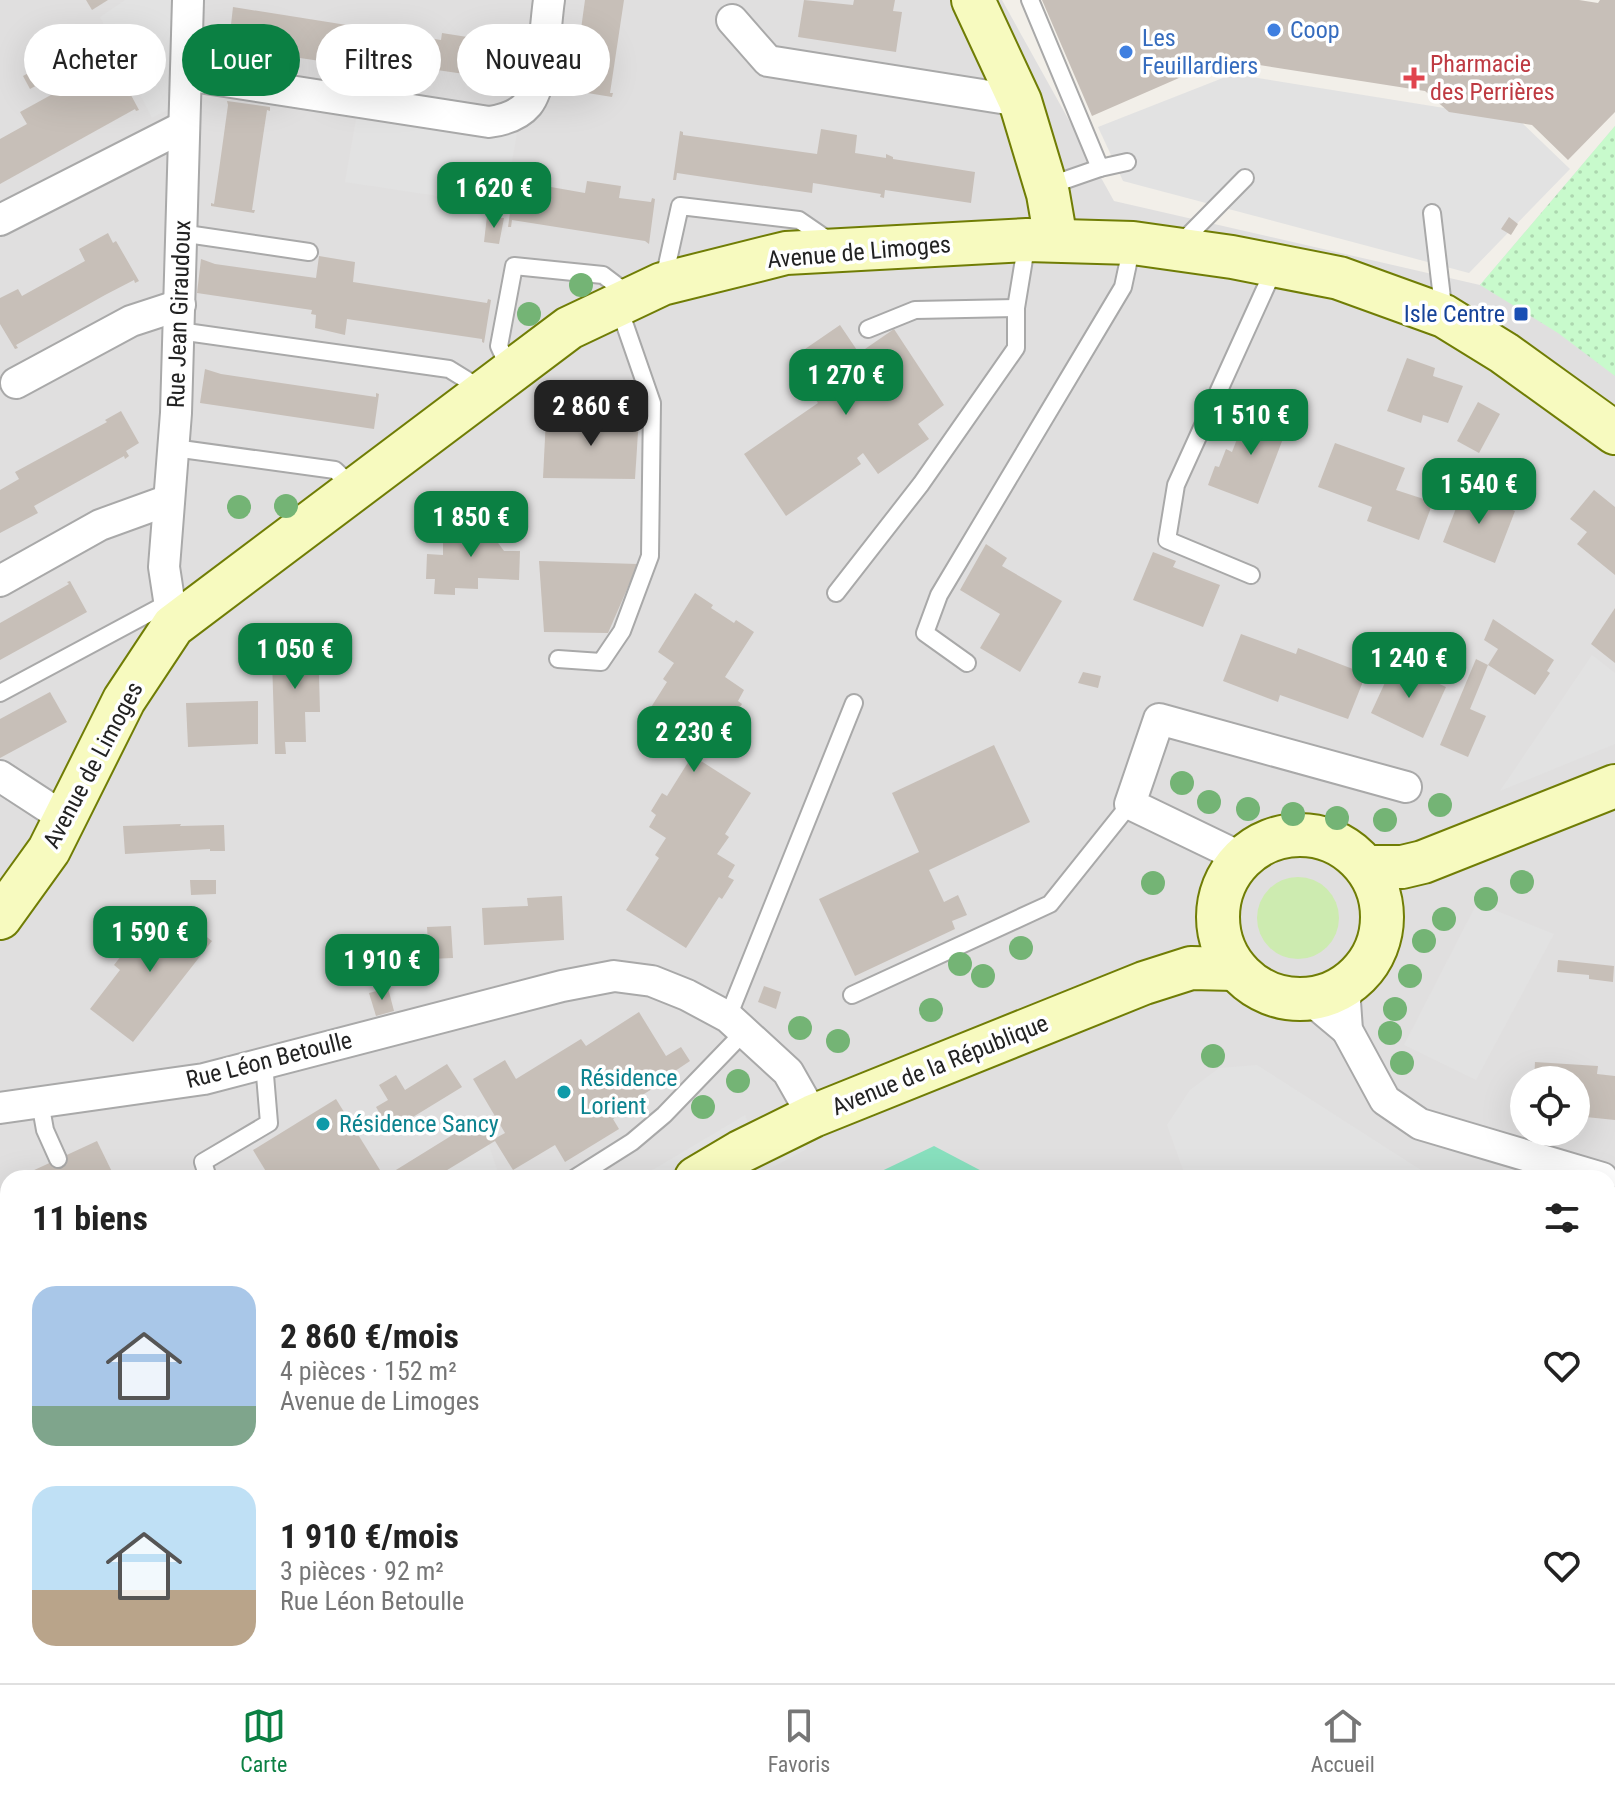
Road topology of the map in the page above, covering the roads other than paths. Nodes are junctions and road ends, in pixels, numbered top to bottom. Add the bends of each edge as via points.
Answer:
1 (188, 0) edge
2 (549, 0) edge
3 (973, 0) edge
4 (1030, 0) edge
5 (732, 20) dead end
6 (187, 24) edge
7 (300, 93) edge
8 (185, 96) edge
9 (1020, 101) junction
10 (183, 127) junction
11 (1127, 162) dead end
12 (1100, 168) junction
13 (1245, 178) dead end
14 (1045, 187) junction
15 (1432, 213) dead end
16 (0, 220) edge
17 (180, 233) junction
18 (1042, 240) junction
19 (1133, 243) junction
20 (840, 249) junction
21 (1175, 249) junction
22 (309, 252) dead end
23 (1277, 264) junction
24 (638, 296) junction
25 (1016, 308) junction
26 (1444, 316) junction
27 (179, 318) junction
28 (868, 329) dead end
29 (498, 381) junction
30 (16, 383) dead end
31 (1615, 433) edge
32 (174, 448) junction
33 (355, 489) junction
34 (169, 500) junction
35 (1251, 575) dead end
36 (0, 581) edge
37 (836, 593) dead end
38 (170, 615) junction
39 (558, 659) dead end
40 (967, 663) dead end
41 (0, 693) edge
42 (854, 703) dead end
43 (0, 776) edge
44 (1615, 786) edge
45 (1406, 787) dead end
46 (1130, 804) junction
47 (66, 819) junction
48 (1242, 858) junction
49 (1423, 862) junction
50 (1366, 867) junction
51 (1382, 912) junction
52 (0, 918) edge
53 (1218, 927) junction
54 (1191, 968) junction
55 (1235, 969) junction
56 (1329, 992) junction
57 (852, 995) dead end
58 (736, 1024) junction
59 (264, 1063) junction
60 (40, 1102) junction
61 (0, 1108) edge
62 (813, 1116) junction
63 (58, 1159) dead end
64 (206, 1170) edge
65 (588, 1170) edge
66 (710, 1170) edge
67 (1575, 1170) edge

1 - 6 street, Rue Jean Giraudoux
2 - 7 street via 538,81 530,102 504,120
3 - 9 main road
4 - 12 lane
5 - 9 street via 768,61
8 - 10 street, Rue Jean Giraudoux
9 - 14 main road
10 - 16 street
10 - 17 street, Rue Jean Giraudoux
11 - 12 lane
12 - 14 lane
13 - 21 lane
14 - 18 main road
15 - 26 lane
17 - 22 lane
17 - 27 street, Rue Jean Giraudoux
18 - 19 main road, Avenue de Limoges
18 - 20 main road, Avenue de Limoges
18 - 25 lane
19 - 21 main road, Avenue de Limoges
19 - 40 lane via 1123,287 939,595 925,633
20 - 24 main road, Avenue de Limoges via 786,253
20 - 24 lane via 799,220 680,206
21 - 23 main road, Avenue de Limoges
23 - 26 main road, Avenue de Limoges via 1339,278
23 - 35 lane via 1176,485 1167,540
24 - 29 main road, Avenue de Limoges via 569,328
24 - 29 lane via 603,275 514,266
24 - 39 lane via 652,403 650,556 622,631 601,662
25 - 28 lane via 915,310
25 - 37 lane via 1016,348
26 - 31 main road, Avenue de Limoges
27 - 29 lane
27 - 30 street via 131,321
27 - 32 street, Rue Jean Giraudoux
29 - 33 main road, Avenue de Limoges
32 - 33 lane via 335,470
32 - 34 street, Rue Jean Giraudoux
33 - 38 main road, Avenue de Limoges
34 - 36 street via 100,525
34 - 38 street, Rue Jean Giraudoux via 164,567
38 - 41 lane
38 - 47 main road, Avenue de Limoges
42 - 58 lane
43 - 47 street
44 - 49 main road
45 - 46 street via 1159,719
46 - 48 street
46 - 57 lane via 1050,904
47 - 52 main road, Avenue de Limoges
48 - 50 main road via 1289,835 1316,836 1341,845
48 - 53 main road via 1227,878
49 - 50 main road
49 - 51 main road
50 - 51 main road
51 - 56 main road via 1379,940 1367,965
53 - 54 main road
53 - 55 main road
54 - 55 main road, Avenue de la République
54 - 62 main road, Avenue de la République
55 - 56 main road via 1267,992 1288,998
56 - 67 street via 1345,1002 1347,1030 1385,1100 1420,1124
58 - 59 street, Rue Léon Betoulle via 652,981 614,976
58 - 62 street, Rue Léon Betoulle via 788,1072
58 - 65 lane via 664,1115
59 - 60 street, Rue Léon Betoulle via 204,1079
59 - 64 lane via 269,1123 203,1162
60 - 61 street, Rue Léon Betoulle
60 - 63 lane
62 - 66 main road, Avenue de la République

